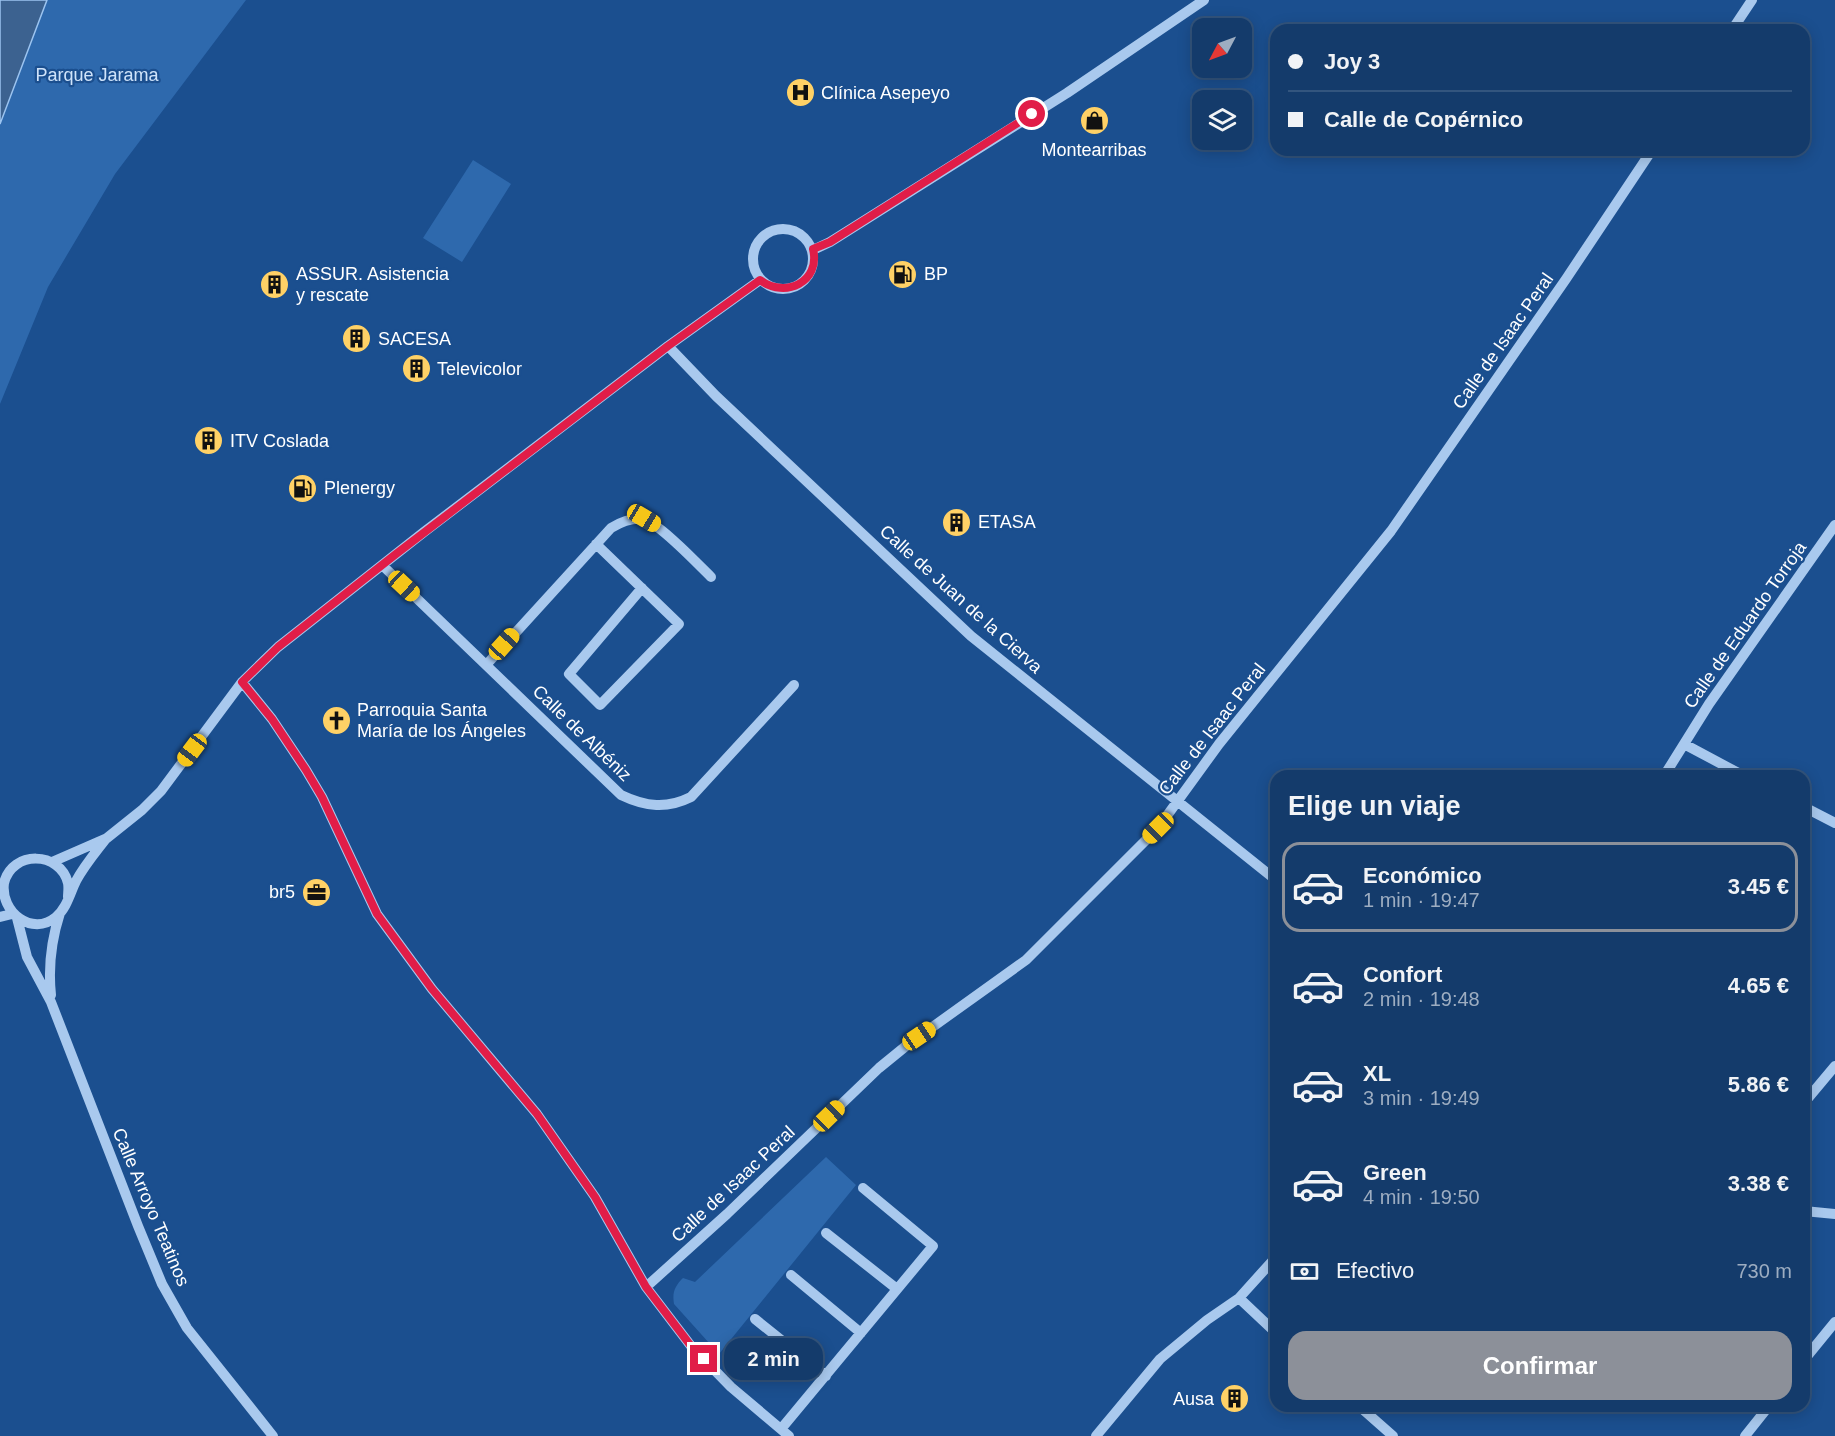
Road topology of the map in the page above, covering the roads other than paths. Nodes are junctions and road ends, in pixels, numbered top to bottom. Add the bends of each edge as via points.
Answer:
1 (1204, 0) edge
2 (1752, 0) edge
3 (1736, 24) edge
4 (1648, 156) edge
5 (813, 249) junction
6 (760, 280) junction
7 (668, 346) junction
8 (1835, 525) edge
9 (596, 544) junction
10 (381, 565) junction
11 (711, 577) dead end
12 (642, 588) junction
13 (487, 664) junction
14 (242, 682) junction
15 (794, 685) dead end
16 (1684, 744) junction
17 (1668, 770) edge
18 (1733, 770) edge
19 (1178, 801) junction
20 (1810, 810) edge
21 (1835, 823) edge
22 (107, 838) junction
23 (52, 862) junction
24 (1270, 875) edge
25 (2, 888) edge
26 (68, 897) junction
27 (61, 913) junction
28 (14, 916) junction
29 (0, 917) edge
30 (51, 1002) junction
31 (1835, 1066) edge
32 (1810, 1096) edge
33 (863, 1188) dead end
34 (1810, 1212) edge
35 (1835, 1214) edge
36 (826, 1233) dead end
37 (1270, 1264) edge
38 (791, 1275) dead end
39 (646, 1287) junction
40 (897, 1289) junction
41 (1239, 1298) junction
42 (755, 1319) dead end
43 (1835, 1322) edge
44 (1270, 1327) edge
45 (861, 1333) junction
46 (1810, 1353) edge
47 (826, 1376) junction
48 (1366, 1412) edge
49 (1764, 1412) edge
50 (785, 1433) edge
51 (273, 1436) edge
52 (1096, 1436) edge
53 (1393, 1436) edge
54 (1745, 1436) edge

1 - 5 street via 1066,93
2 - 3 street
4 - 19 street, Calle de Isaac Peral via 1391,531
5 - 6 street via 812,271 798,284 778,289
5 - 6 street via 799,232 787,229 766,235 753,253 752,263
6 - 7 street
7 - 10 street
7 - 19 street, Calle de Juan de la Cierva via 971,636
8 - 16 street, Calle de Eduardo Torroja
9 - 11 street via 624,520 644,518 658,526
9 - 12 street
9 - 13 street
10 - 13 street, Calle de Albéniz
10 - 14 street via 278,647
12 - 12 street via 679,624 600,705 569,674
13 - 15 street, Calle de Albéniz via 621,795 645,805 678,803 691,796
14 - 22 street via 161,791
14 - 39 street via 272,719 322,797 377,914 432,989 537,1114 595,1197
16 - 17 street, Calle de Eduardo Torroja
16 - 18 street
19 - 24 street, Calle de Juan de la Cierva
19 - 39 street, Calle de Isaac Peral via 1158,828 1026,960 879,1068
20 - 21 street
22 - 23 street
22 - 26 street
23 - 25 street via 25,860 10,870
23 - 26 street via 68,884
25 - 28 street via 6,906
26 - 27 street
27 - 28 street via 35,924
27 - 30 street, Calle Arroyo Teatinos via 51,953
28 - 29 street
28 - 30 street, Calle Arroyo Teatinos via 27,957
30 - 51 street, Calle Arroyo Teatinos via 162,1284 187,1328
31 - 32 street
33 - 40 street via 933,1246
34 - 35 street
36 - 40 street
37 - 41 street
38 - 45 street
39 - 50 street via 691,1346
40 - 45 street
41 - 44 street
41 - 52 street via 1160,1359
42 - 47 street
43 - 46 street
45 - 47 street
47 - 50 street
48 - 53 street
49 - 54 street

